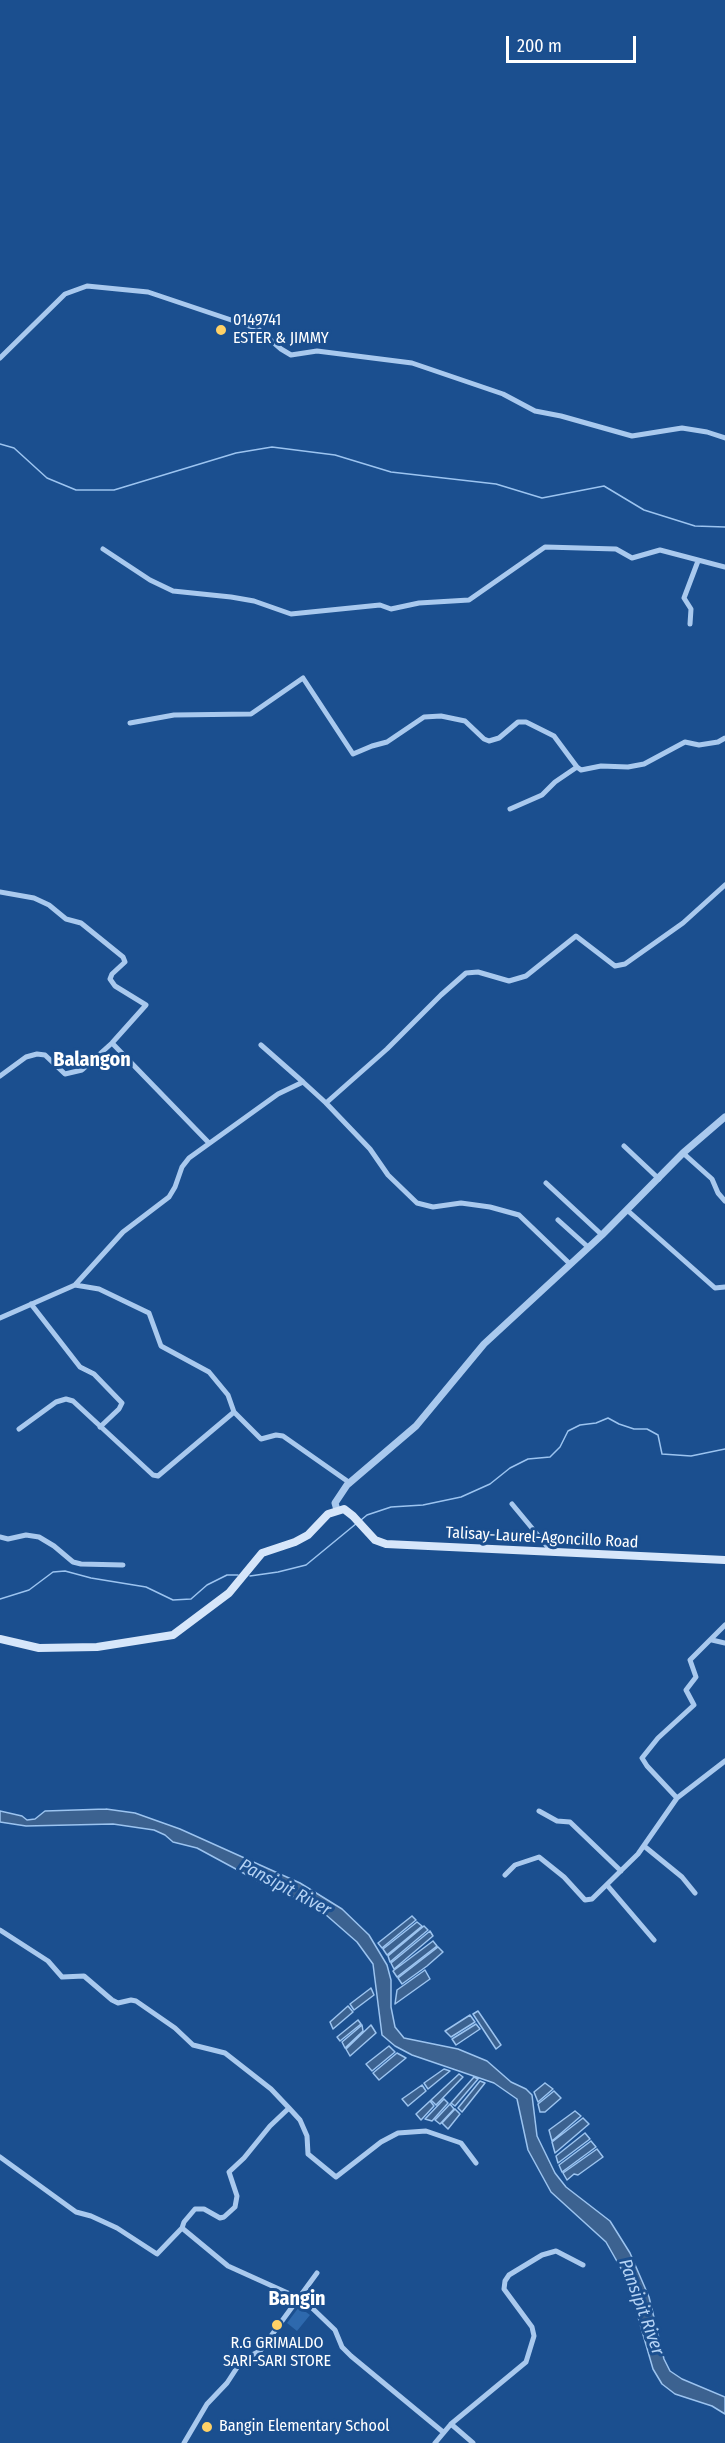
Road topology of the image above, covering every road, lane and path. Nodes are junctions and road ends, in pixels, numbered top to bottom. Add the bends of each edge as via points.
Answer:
1 (0, 358) edge
2 (725, 438) edge
3 (103, 549) dead end
4 (698, 561) junction
5 (725, 567) edge
6 (690, 624) dead end
7 (130, 723) dead end
8 (725, 738) edge
9 (577, 767) junction
10 (510, 809) dead end
11 (725, 885) edge
12 (0, 892) edge
13 (112, 1043) junction
14 (261, 1045) dead end
15 (0, 1076) edge
16 (303, 1082) junction
17 (326, 1103) junction
18 (725, 1117) edge
19 (208, 1143) junction
20 (624, 1146) dead end
21 (683, 1153) junction
22 (659, 1179) junction
23 (546, 1183) dead end
24 (725, 1201) edge
25 (627, 1210) junction
26 (558, 1220) dead end
27 (602, 1235) junction
28 (588, 1248) junction
29 (570, 1264) junction
30 (75, 1285) junction
31 (725, 1287) edge
32 (31, 1304) junction
33 (0, 1318) edge
34 (234, 1412) junction
35 (100, 1427) junction
36 (18, 1429) dead end
37 (350, 1483) junction
38 (512, 1504) dead end
39 (337, 1510) junction
40 (0, 1537) edge
41 (551, 1551) junction
42 (725, 1560) edge
43 (123, 1565) dead end
44 (725, 1625) edge
45 (0, 1639) edge
46 (712, 1640) junction
47 (725, 1643) edge
48 (725, 1761) edge
49 (677, 1798) junction
50 (538, 1811) dead end
51 (644, 1846) junction
52 (621, 1871) junction
53 (505, 1875) dead end
54 (607, 1885) junction
55 (695, 1893) dead end
56 (0, 1930) edge
57 (654, 1940) dead end
58 (289, 2108) junction
59 (0, 2157) edge
60 (476, 2163) dead end
61 (182, 2228) junction
62 (583, 2265) dead end
63 (317, 2273) dead end
64 (297, 2298) junction
65 (451, 2424) junction
66 (443, 2432) junction
67 (184, 2443) edge
68 (435, 2443) edge
69 (473, 2443) edge

1 - 2 street via 65,294 87,286 148,292 258,329 291,355 317,351 412,363 503,394 535,411 632,436 682,429
3 - 4 street via 173,591 254,601 291,614 469,600 545,547 616,549 632,558 660,549
4 - 5 street
4 - 6 street via 684,598 691,609
7 - 9 street via 174,715 251,714 303,678 355,755 387,742 424,717 441,716 465,721 489,741 518,722 526,722 554,736
8 - 9 street via 699,745 685,742 644,764 583,770
9 - 10 street via 542,795
11 - 17 street via 683,923 625,964 615,966 576,936 526,976 509,981 478,972 466,974
12 - 13 street via 49,905 66,919 81,923 123,957 123,966 110,979 114,986 146,1005
13 - 15 street via 82,1070 70,1074 61,1072 45,1055 37,1054 26,1057
13 - 19 street
14 - 16 street
16 - 17 street
16 - 19 street via 278,1094
17 - 29 street via 417,1203 433,1207 461,1203 519,1215
18 - 21 street
19 - 30 street via 182,1167 169,1197 123,1233
20 - 22 street
21 - 22 street
21 - 24 street via 712,1179
22 - 25 street
23 - 27 street
25 - 27 street
25 - 31 street via 715,1288
26 - 28 street
27 - 28 street
28 - 29 street
29 - 37 street via 484,1344 416,1426
30 - 32 street
30 - 34 street via 99,1289 149,1313 161,1346 209,1372 228,1395
32 - 33 street
32 - 35 street via 80,1367 94,1374 122,1403
34 - 35 street via 158,1476
34 - 37 street via 261,1439 283,1436
35 - 36 street via 66,1399
37 - 39 street via 335,1503
38 - 41 street
39 - 41 main road, Talisay-Laurel-Agoncillo Road via 344,1509 375,1540 386,1544
39 - 45 main road via 308,1535 262,1552 229,1593 173,1635 97,1647 39,1648
40 - 43 street via 39,1538 81,1564
41 - 42 main road, Talisay-Laurel-Agoncillo Road
44 - 46 street
46 - 47 street
46 - 49 street via 690,1660 696,1677 686,1690 694,1705 642,1758
48 - 49 street
49 - 51 street
50 - 52 street via 557,1821 570,1822
51 - 52 street
51 - 55 street
52 - 54 street
53 - 54 street via 514,1865 539,1857 585,1899 592,1899
54 - 57 street
56 - 58 street via 48,1961 62,1977 84,1976 111,2000 136,2001 193,2045 225,2053
58 - 60 street via 308,2136 308,2154 336,2177 398,2133 426,2131 461,2143
58 - 61 street via 229,2172 237,2196 235,2207 220,2218 204,2209 195,2209
59 - 61 street via 76,2212 117,2228 157,2254
61 - 64 street via 228,2266
62 - 65 street via 556,2251 542,2254 509,2275 504,2289 532,2327 534,2336 526,2362
63 - 64 street
64 - 66 street via 335,2330 342,2346 357,2361
64 - 67 street via 265,2346 242,2360 207,2404
65 - 66 street
65 - 69 street
66 - 68 street

